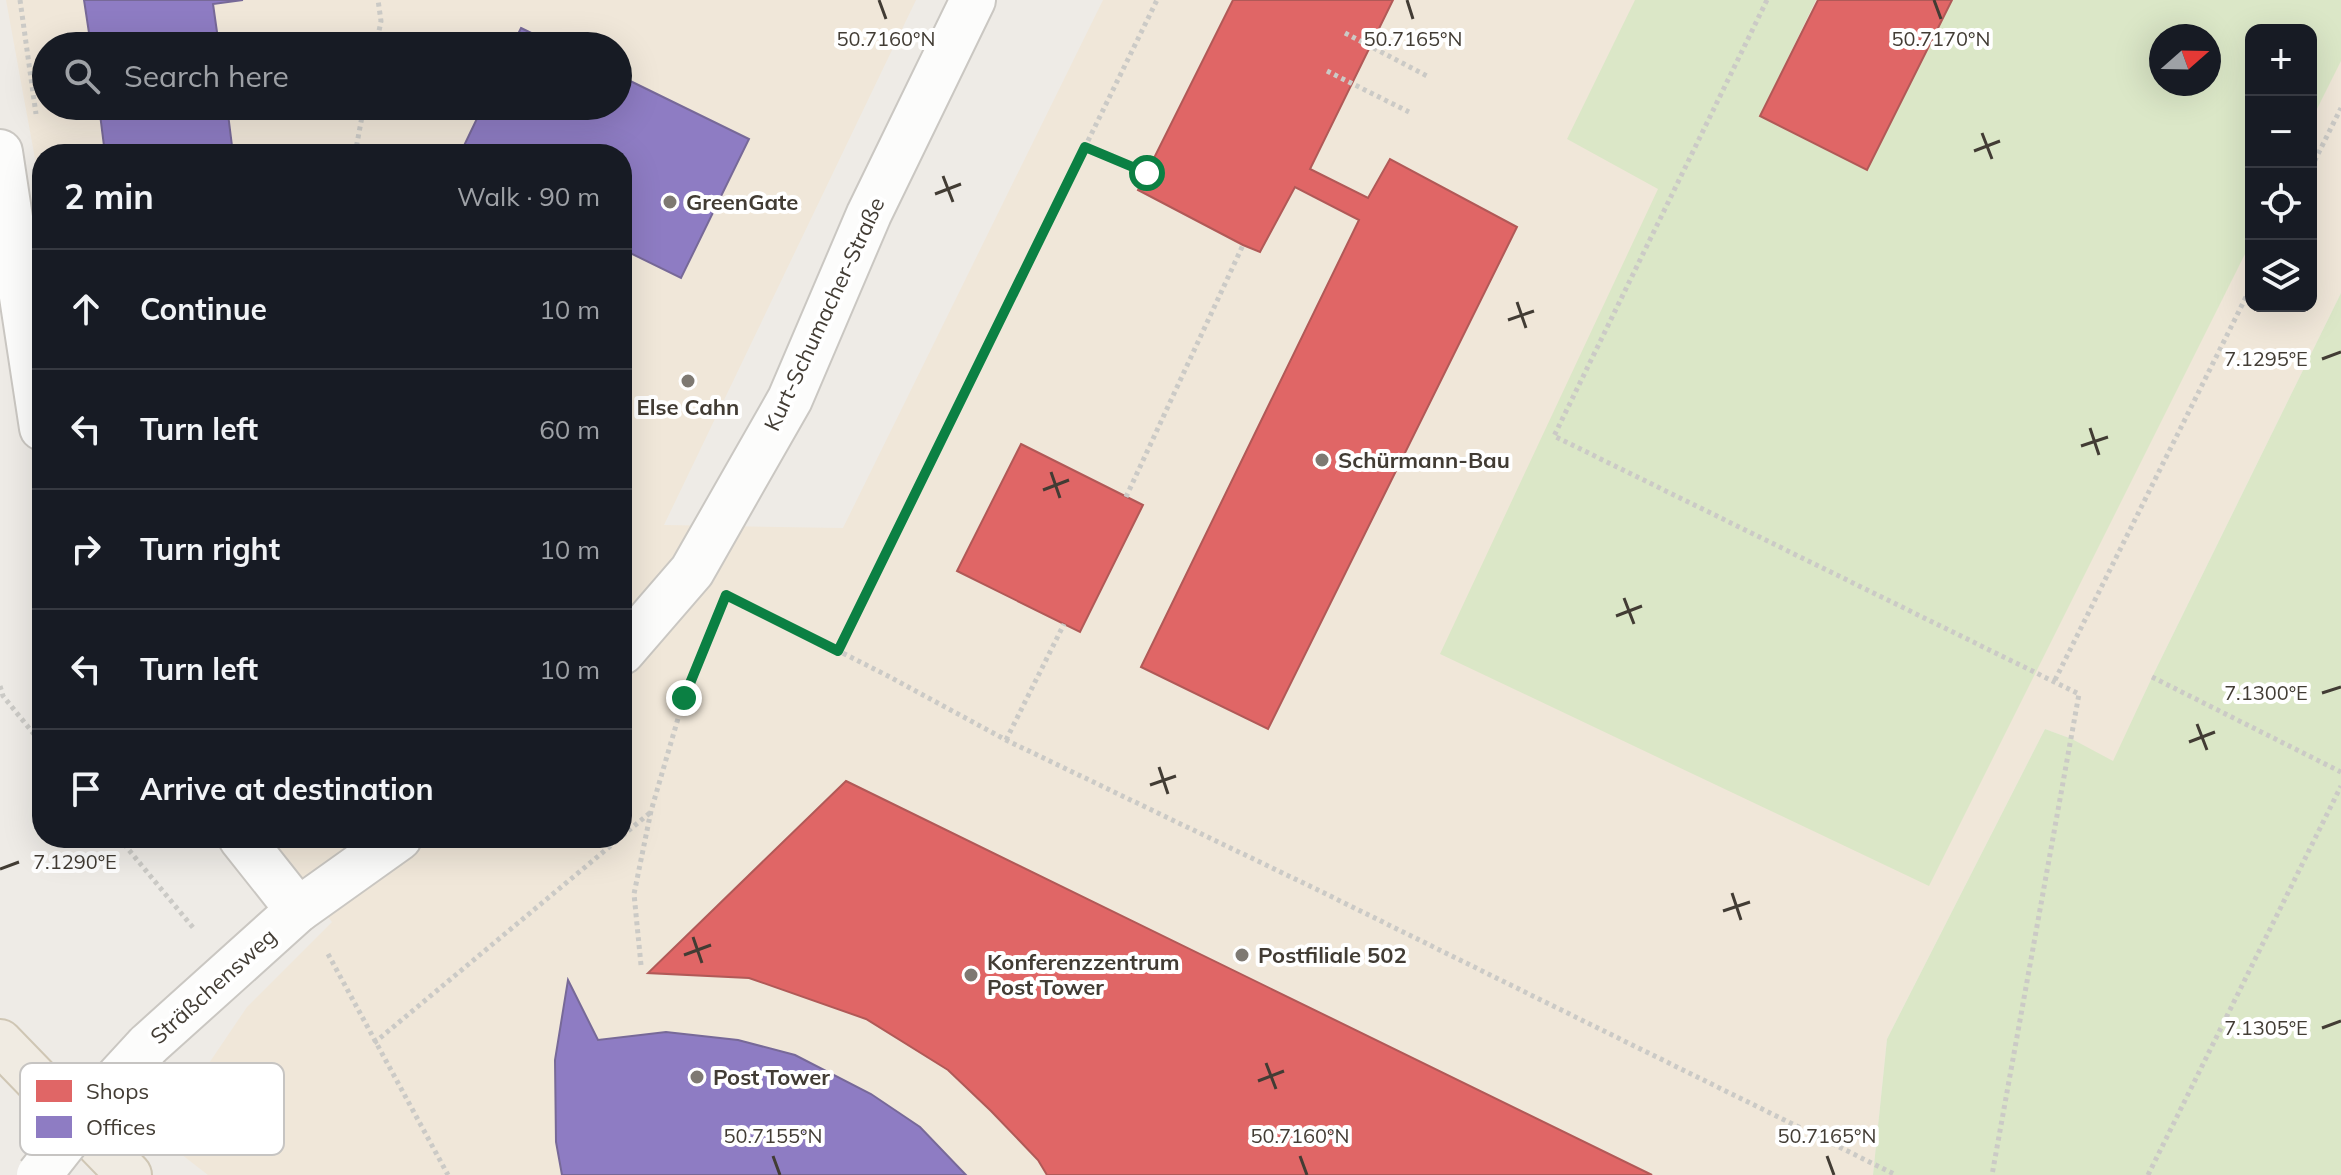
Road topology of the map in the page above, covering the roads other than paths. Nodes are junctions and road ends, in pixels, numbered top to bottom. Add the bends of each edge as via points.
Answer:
1 (973, 0) edge
2 (0, 152) edge
3 (32, 362) edge
4 (632, 640) edge
5 (249, 848) edge
6 (389, 848) edge
7 (310, 925) junction
8 (0, 1042) edge
9 (20, 1063) edge
10 (131, 1063) edge
11 (55, 1155) edge
12 (110, 1155) edge
13 (39, 1175) edge
14 (129, 1175) edge

1 - 4 street, Kurt-Schumacher-Straße via 869,214 790,399 692,571
2 - 3 street
5 - 7 street
6 - 7 street
7 - 10 street, Sträßchensweg, bridge via 148,1045
8 - 9 main road
11 - 13 street, Sträßchensweg, bridge
12 - 14 main road

